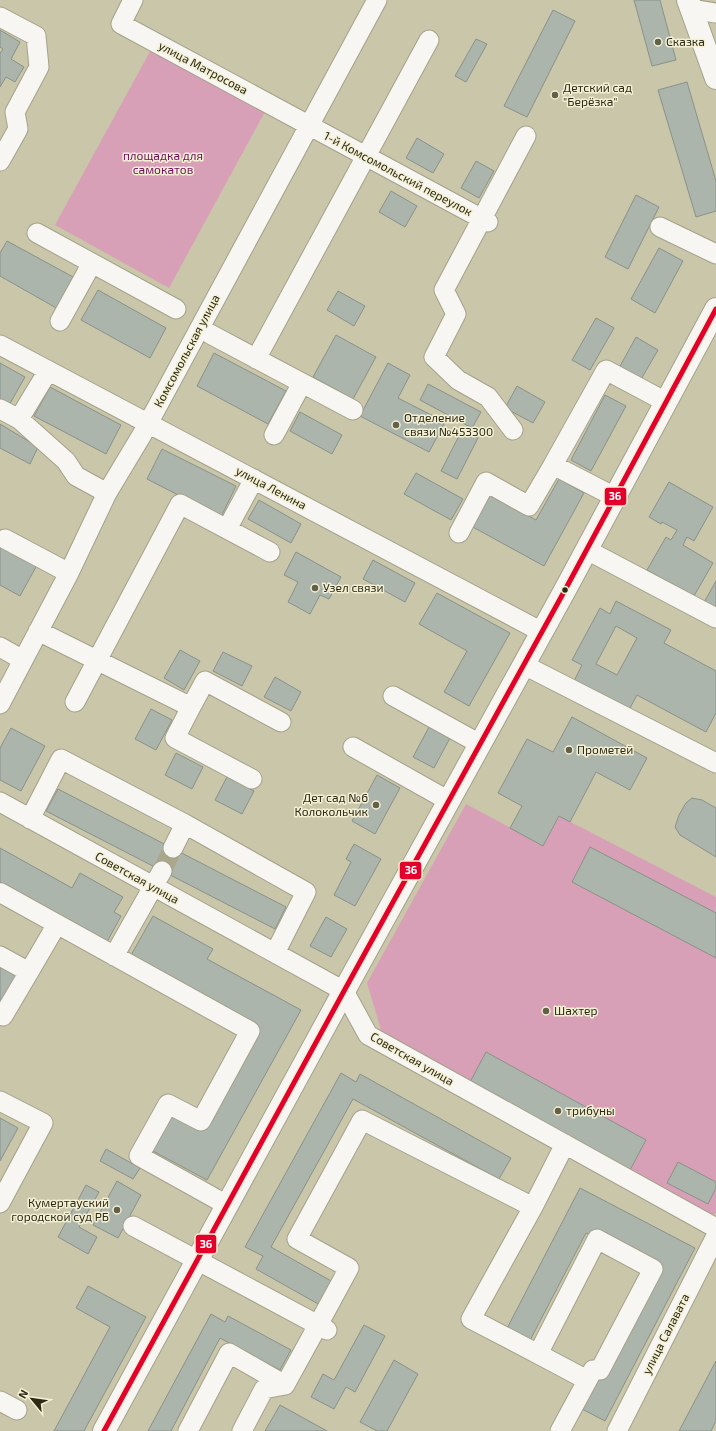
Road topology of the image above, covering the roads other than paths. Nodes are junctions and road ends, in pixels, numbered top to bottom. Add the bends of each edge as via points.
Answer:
1 (133, 0) edge
2 (377, 0) edge
3 (690, 4) edge
4 (716, 14) edge
5 (0, 17) edge
6 (429, 40) dead end
7 (716, 78) edge
8 (308, 126) junction
9 (526, 136) dead end
10 (365, 156) junction
11 (0, 161) edge
12 (485, 220) junction
13 (660, 227) dead end
14 (37, 233) dead end
15 (716, 254) edge
16 (92, 263) junction
17 (176, 309) dead end
18 (716, 309) edge
19 (60, 321) dead end
20 (210, 334) dead end
21 (0, 345) edge
22 (256, 359) junction
23 (48, 371) junction
24 (302, 383) junction
25 (666, 402) junction
26 (0, 409) edge
27 (353, 410) dead end
28 (19, 419) junction
29 (149, 423) junction
30 (513, 430) dead end
31 (274, 435) dead end
32 (553, 465) junction
33 (254, 479) junction
34 (107, 493) junction
35 (615, 497) junction
36 (227, 529) junction
37 (458, 533) dead end
38 (5, 539) dead end
39 (587, 550) junction
40 (270, 552) dead end
41 (69, 573) junction
42 (716, 618) edge
43 (38, 631) junction
44 (542, 632) junction
45 (0, 647) edge
46 (23, 660) junction
47 (98, 661) junction
48 (524, 665) junction
49 (393, 696) dead end
50 (75, 702) dead end
51 (0, 704) edge
52 (191, 707) junction
53 (281, 722) dead end
54 (480, 744) junction
55 (353, 747) dead end
56 (716, 764) edge
57 (252, 779) dead end
58 (449, 800) junction
59 (0, 802) edge
60 (30, 819) junction
61 (186, 824) junction
62 (173, 848) tunnel mouth
63 (158, 879) junction
64 (0, 894) edge
65 (57, 924) junction
66 (275, 953) junction
67 (0, 956) edge
68 (114, 956) junction
69 (29, 972) junction
70 (344, 991) junction
71 (0, 1014) edge
72 (0, 1101) edge
73 (565, 1144) junction
74 (0, 1202) edge
75 (227, 1205) junction
76 (533, 1207) junction
77 (133, 1226) dead end
78 (716, 1228) edge
79 (716, 1236) edge
80 (197, 1261) junction
81 (323, 1328) junction
82 (538, 1354) junction
83 (587, 1380) junction
84 (285, 1385) junction
85 (0, 1401) edge
86 (17, 1410) dead end
87 (104, 1431) edge
88 (188, 1431) edge
89 (242, 1431) edge
90 (560, 1431) edge
91 (617, 1431) edge

1 - 8 street, улица Матросова via 121,24
2 - 8 street, Комсомольская улица
3 - 4 street
3 - 7 main road
5 - 11 street via 36,36 39,67 15,112 18,129
6 - 10 street
8 - 10 street, 1-й Комсомольский переулок
8 - 29 street, Комсомольская улица
9 - 12 street
10 - 12 street, 1-й Комсомольский переулок
10 - 22 street
12 - 30 street via 444,290 456,314 434,357 458,380 488,397
13 - 15 street
14 - 16 street
16 - 17 street
16 - 19 street
18 - 25 main road
20 - 22 street
21 - 23 street, улица Ленина
22 - 24 street
23 - 28 street
23 - 29 street, улица Ленина
24 - 27 street
24 - 31 street
25 - 32 street via 606,370
25 - 35 main road
26 - 28 street
28 - 34 street via 66,461 76,476
29 - 33 street, улица Ленина
29 - 34 street, Комсомольская улица
32 - 35 street
32 - 37 street via 529,506 486,482
33 - 36 street
33 - 44 street, улица Ленина
34 - 41 street, Комсомольская улица
35 - 39 main road
36 - 40 street
36 - 47 street via 180,504
38 - 41 street
39 - 42 street
39 - 44 main road
41 - 43 street, Комсомольская улица
43 - 46 street, Комсомольская улица
43 - 47 street
44 - 48 main road
45 - 46 street
46 - 51 street, Комсомольская улица
47 - 50 street
47 - 52 street
48 - 54 main road
48 - 56 street
49 - 54 street
52 - 53 street via 205,681
52 - 57 street via 175,738
54 - 58 main road
55 - 58 street
58 - 70 main road
59 - 60 street, Советская улица
60 - 61 street via 61,759
60 - 63 street, Советская улица
61 - 62 street
61 - 66 street via 306,892
63 - 66 street, Советская улица
63 - 68 street
64 - 65 street
65 - 68 street
65 - 69 street
66 - 70 street, Советская улица
67 - 69 street
68 - 75 street via 250,1031 201,1121 168,1104 139,1156
69 - 71 street via 3,1016
70 - 73 street, Советская улица via 368,1035
70 - 75 main road
72 - 74 street via 44,1123
73 - 76 street
73 - 78 street, Советская улица
75 - 80 main road
76 - 81 street via 362,1120 297,1239 349,1268
76 - 82 street via 470,1319
77 - 80 street
79 - 91 street, улица Салавата
80 - 81 street
80 - 87 main road
81 - 84 street
82 - 83 street
82 - 83 street via 597,1240 653,1269 600,1370 592,1370
83 - 90 street
84 - 88 street via 229,1353
84 - 89 street via 264,1388
85 - 86 street

